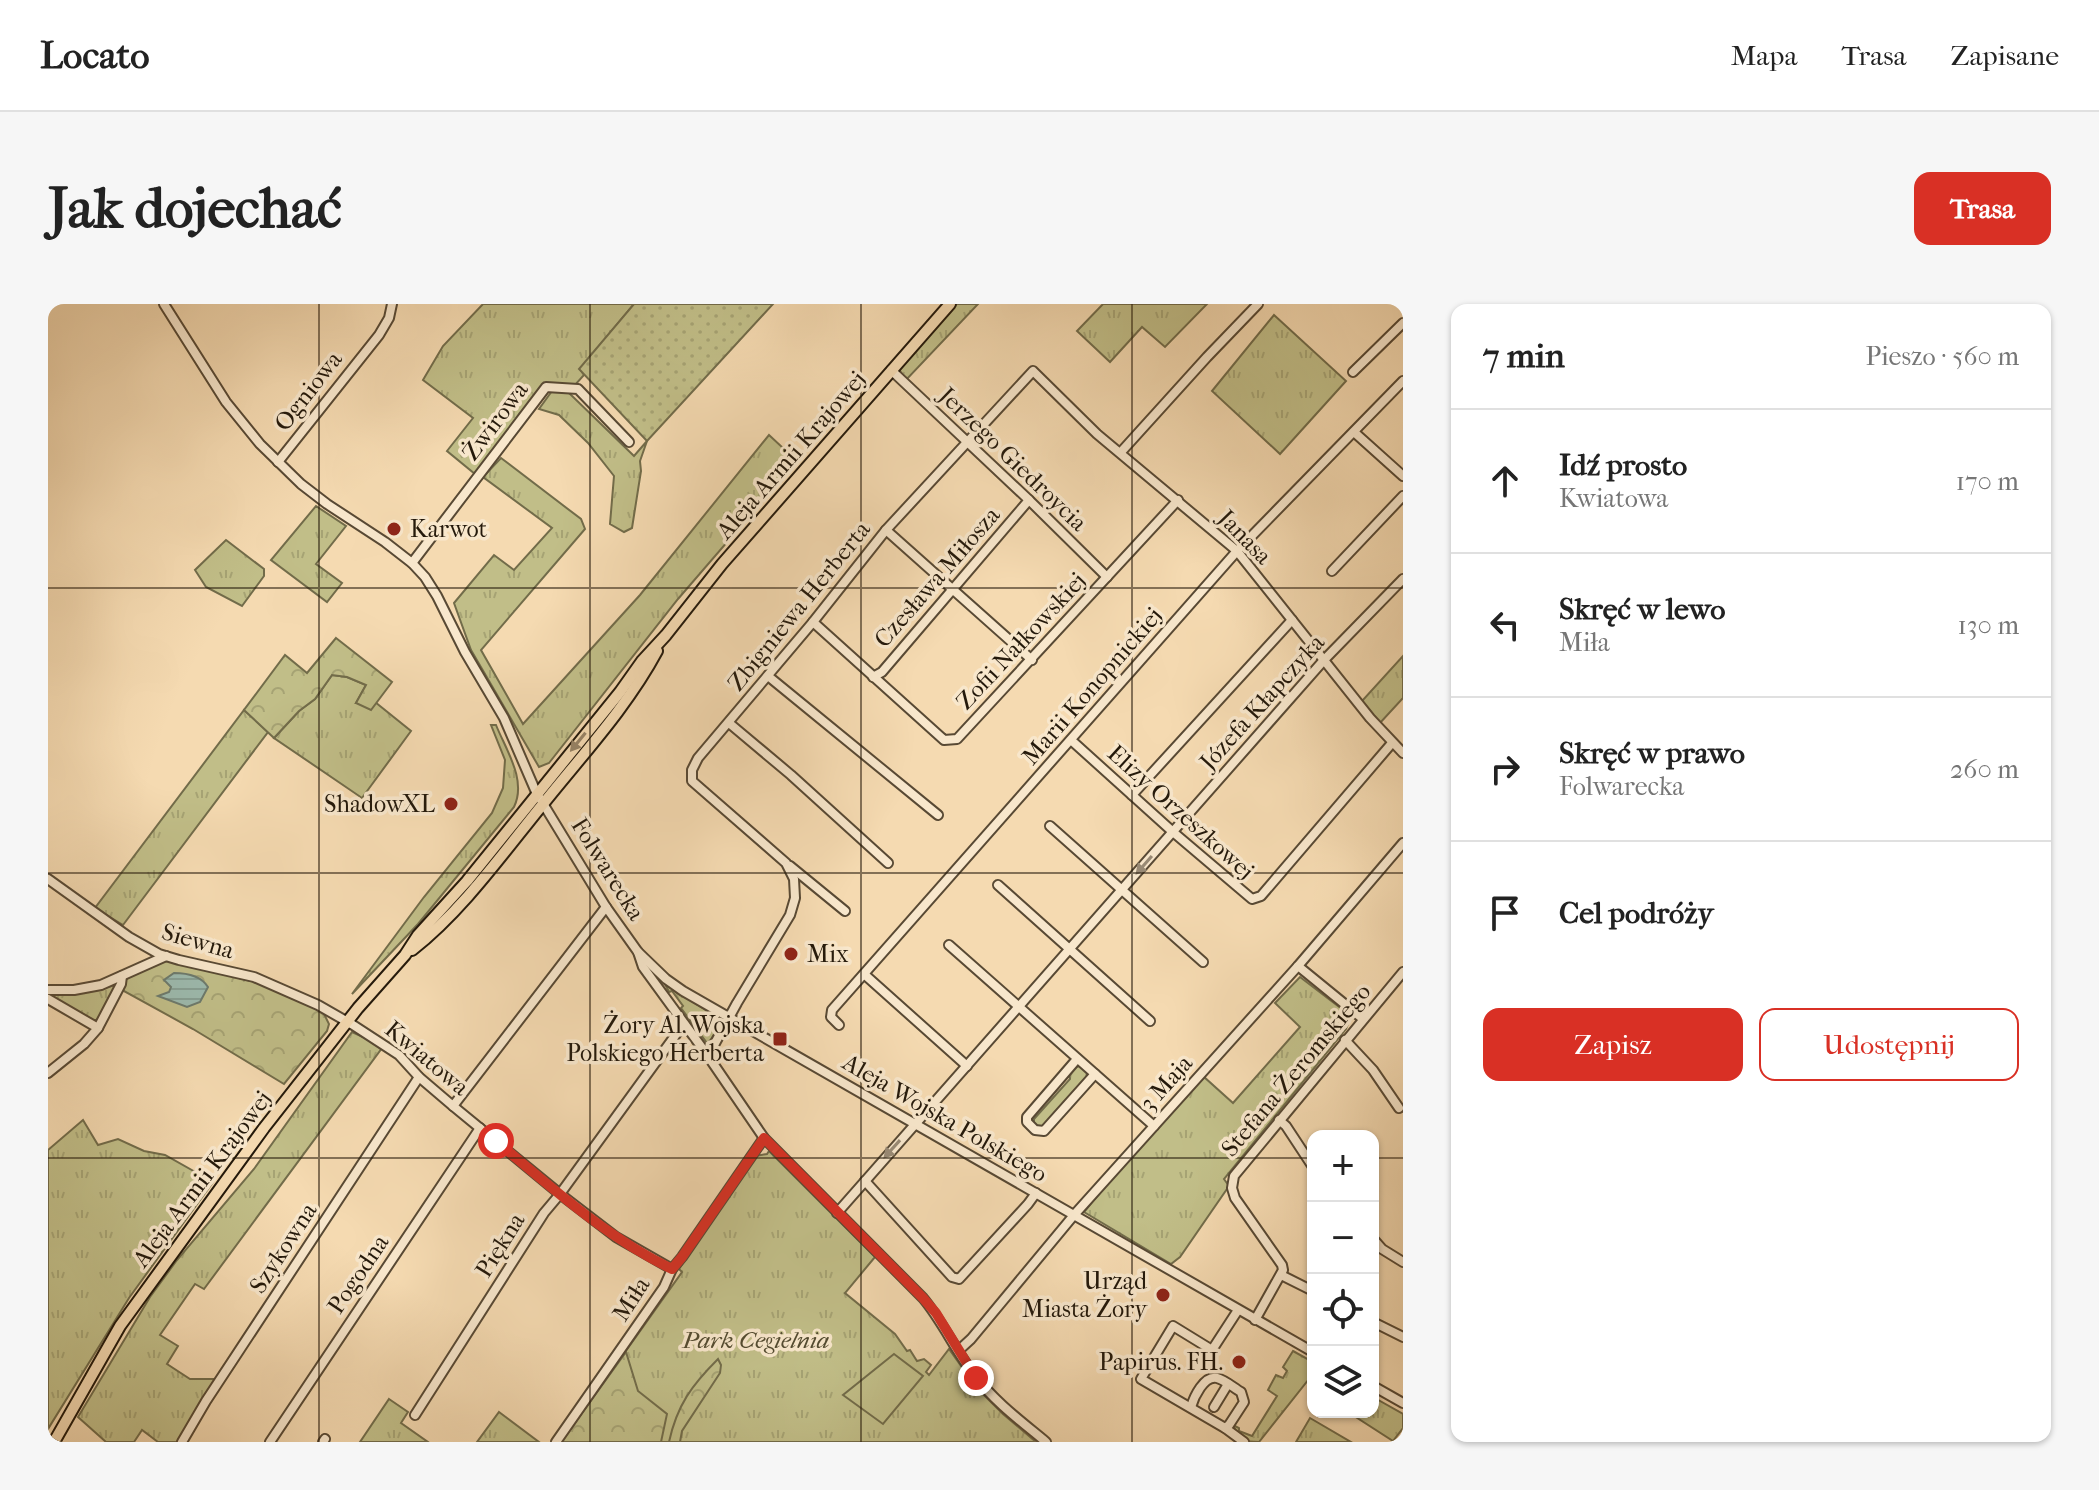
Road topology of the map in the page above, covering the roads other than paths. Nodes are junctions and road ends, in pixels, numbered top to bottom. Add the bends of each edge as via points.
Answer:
1 (164, 304) edge
2 (392, 304) edge
3 (950, 304) edge
4 (1258, 304) edge
5 (1403, 323) edge
6 (891, 370) junction
7 (1033, 371) joint
8 (1353, 372) dead end
9 (1403, 381) edge
10 (1354, 432) junction
11 (629, 442) dead end
12 (968, 442) junction
13 (1121, 452) junction
14 (278, 462) junction
15 (1403, 476) edge
16 (1403, 496) edge
17 (1029, 500) junction
18 (1178, 500) junction
19 (886, 530) junction
20 (1237, 551) junction
21 (412, 563) junction
22 (1332, 571) dead end
23 (1107, 577) junction
24 (1403, 579) edge
25 (953, 590) junction
26 (1292, 620) junction
27 (813, 622) junction
28 (1032, 660) junction
29 (1324, 660) junction
30 (768, 676) junction
31 (873, 677) junction
32 (729, 723) junction
33 (1403, 739) edge
34 (1071, 740) junction
35 (1393, 745) junction
36 (1403, 753) edge
37 (1132, 795) junction
38 (540, 798) junction
39 (938, 815) dead end
40 (1050, 826) dead end
41 (1173, 832) junction
42 (1403, 843) edge
43 (786, 863) junction
44 (888, 863) dead end
45 (48, 879) edge
46 (998, 885) dead end
47 (1122, 890) junction
48 (606, 907) junction
49 (845, 911) dead end
50 (949, 945) dead end
51 (1070, 949) junction
52 (638, 952) junction
53 (166, 956) junction
54 (1203, 962) dead end
55 (1298, 966) junction
56 (1403, 972) edge
57 (864, 974) junction
58 (122, 976) junction
59 (652, 979) junction
60 (666, 979) junction
61 (48, 990) edge
62 (48, 999) edge
63 (1018, 1007) junction
64 (729, 1017) junction
65 (1363, 1019) junction
66 (1150, 1021) dead end
67 (347, 1022) junction
68 (685, 1025) junction
69 (839, 1025) dead end
70 (98, 1028) junction
71 (1345, 1040) junction
72 (708, 1056) junction
73 (1077, 1059) junction
74 (967, 1066) junction
75 (48, 1073) edge
76 (1095, 1074) junction
77 (419, 1077) junction
78 (453, 1106) junction
79 (1399, 1108) dead end
80 (1279, 1120) junction
81 (915, 1124) junction
82 (1154, 1126) junction
83 (480, 1128) junction
84 (764, 1138) junction
85 (1307, 1158) edge
86 (865, 1181) junction
87 (1036, 1193) junction
88 (560, 1194) junction
89 (837, 1213) junction
90 (1074, 1215) junction
91 (1379, 1246) edge
92 (1403, 1262) edge
93 (672, 1269) junction
94 (1281, 1275) junction
95 (1307, 1288) edge
96 (1238, 1310) junction
97 (1255, 1320) junction
98 (1379, 1325) edge
99 (1403, 1337) edge
100 (1307, 1349) edge
101 (959, 1350) junction
102 (1228, 1384) junction
103 (1379, 1389) edge
104 (1403, 1403) edge
105 (1191, 1407) junction
106 (1214, 1407) dead end
107 (415, 1415) dead end
108 (1225, 1428) junction
109 (57, 1442) edge
110 (182, 1442) edge
111 (270, 1442) edge
112 (556, 1442) edge
113 (1046, 1442) edge
114 (1244, 1442) edge

1 - 14 street, Folwarecka via 226,402
2 - 14 street, Ogniowa via 379,335
3 - 6 main road, Aleja Armii Krajowej
4 - 13 street
5 - 8 street
6 - 12 street, Jerzego Giedroycia
6 - 38 main road, Aleja Armii Krajowej via 642,661
7 - 12 street, Zbigniewa Herberta
7 - 13 street, Janasa
9 - 10 street, Marii Konopnickiej
10 - 15 street
10 - 20 street, Marii Konopnickiej
11 - 21 street, Żwirowa via 578,389 546,387
12 - 17 street, Jerzego Giedroycia
12 - 19 street, Zbigniewa Herberta
13 - 18 street, Janasa
14 - 21 street, Folwarecka via 327,504
16 - 22 street
17 - 23 street, Jerzego Giedroycia
17 - 25 street, Czesława Miłosza
18 - 20 street, Janasa
18 - 23 street, Zofii Nałkowskiej
19 - 25 street
19 - 27 street, Zbigniewa Herberta
20 - 26 street, Janasa
20 - 34 street, Marii Konopnickiej
21 - 38 street, Folwarecka via 437,596 497,705
23 - 28 street, Zofii Nałkowskiej
24 - 29 street, Józefa Kłapczyka
25 - 28 street
25 - 31 street, Czesława Miłosza
26 - 29 street, Janasa
26 - 37 street
27 - 30 street, Zbigniewa Herberta
27 - 31 street, Zofii Nałkowskiej
28 - 31 street, Zofii Nałkowskiej via 952,740 944,740
29 - 35 street, Janasa
29 - 41 street, Józefa Kłapczyka
30 - 32 street, Zbigniewa Herberta
30 - 39 street
32 - 43 street, Zbigniewa Herberta via 698,758 692,781
32 - 44 street
33 - 35 street
34 - 37 street, Elizy Orzeszkowej
34 - 57 street, Marii Konopnickiej
35 - 36 street, Janasa
35 - 41 street, Elizy Orzeszkowej via 1256,899 1248,898
37 - 41 street, Elizy Orzeszkowej
38 - 48 street, Folwarecka
38 - 67 main road, Aleja Armii Krajowej via 450,914 405,955
40 - 47 street
41 -> 47 street, Józefa Kłapczyka
42 - 55 street, 3 Maja
43 - 49 street, Zbigniewa Herberta
43 - 64 street via 794,879 790,915
45 - 53 street, Siewna via 129,937
46 - 51 street
47 - 51 street, Józefa Kłapczyka
47 - 54 street
48 - 52 street, Folwarecka
48 - 78 street
50 - 63 street
51 - 63 street, Józefa Kłapczyka
51 - 66 street
52 - 59 street, Folwarecka
52 - 60 street, Aleja Wojska Polskiego
53 - 58 street
53 - 67 street, Siewna via 254,977
55 - 65 street
55 - 82 street, 3 Maja
56 - 65 street, Stefana Żeromskiego
57 - 69 street, Marii Konopnickiej via 832,1010
57 - 74 street
58 - 61 street via 101,985
58 - 70 street
59 - 60 street
59 - 68 street, Folwarecka
60 - 64 street, Aleja Wojska Polskiego
62 - 70 street
63 - 73 street
63 - 74 street, Józefa Kłapczyka
64 - 72 street
64 - 81 street, Aleja Wojska Polskiego
65 - 71 street, Stefana Żeromskiego
67 - 77 street, Kwiatowa via 399,1055
67 - 109 main road, Aleja Armii Krajowej via 148,1285
68 - 72 street, Folwarecka
68 - 88 street, Piękna
70 - 75 street
71 - 79 street
71 - 80 street, Stefana Żeromskiego
72 - 84 street, Folwarecka
73 - 76 street
73 - 76 street via 1027,1117 1035,1130 1044,1131
74 - 81 street, Józefa Kłapczyka
76 - 82 street
77 - 78 street, Kwiatowa
77 - 110 street, Szykowna
78 - 83 street, Kwiatowa
80 - 85 street
80 - 94 street, Stefana Żeromskiego via 1238,1170 1232,1188 1282,1265
81 -> 86 street, Józefa Kłapczyka
81 - 87 street, Aleja Wojska Polskiego
82 - 90 street, 3 Maja
83 - 88 street, Kwiatowa
83 - 111 street, Pogodna
84 - 89 street, Folwarecka
84 - 93 street, Miła
86 - 87 street via 959,1279
86 - 89 street, Józefa Kłapczyka
87 - 90 street, Aleja Wojska Polskiego
88 - 93 street, Kwiatowa via 616,1237
88 - 107 street, Piękna
89 - 101 street, Folwarecka via 923,1298
90 - 96 street, Aleja Wojska Polskiego
90 - 101 street, 3 Maja
91 - 92 street
93 - 112 street, Miła
94 - 95 street
94 - 97 street
96 - 97 street, Aleja Wojska Polskiego
96 - 105 street via 1212,1350 1173,1326 1141,1379
97 - 100 street, Aleja Wojska Polskiego
98 - 99 street
101 - 113 street, Folwarecka via 976,1378
102 - 105 street via 1218,1378 1207,1380
102 - 106 street
102 - 108 street via 1241,1392 1244,1402
103 - 104 street
105 - 108 street
108 - 114 street

